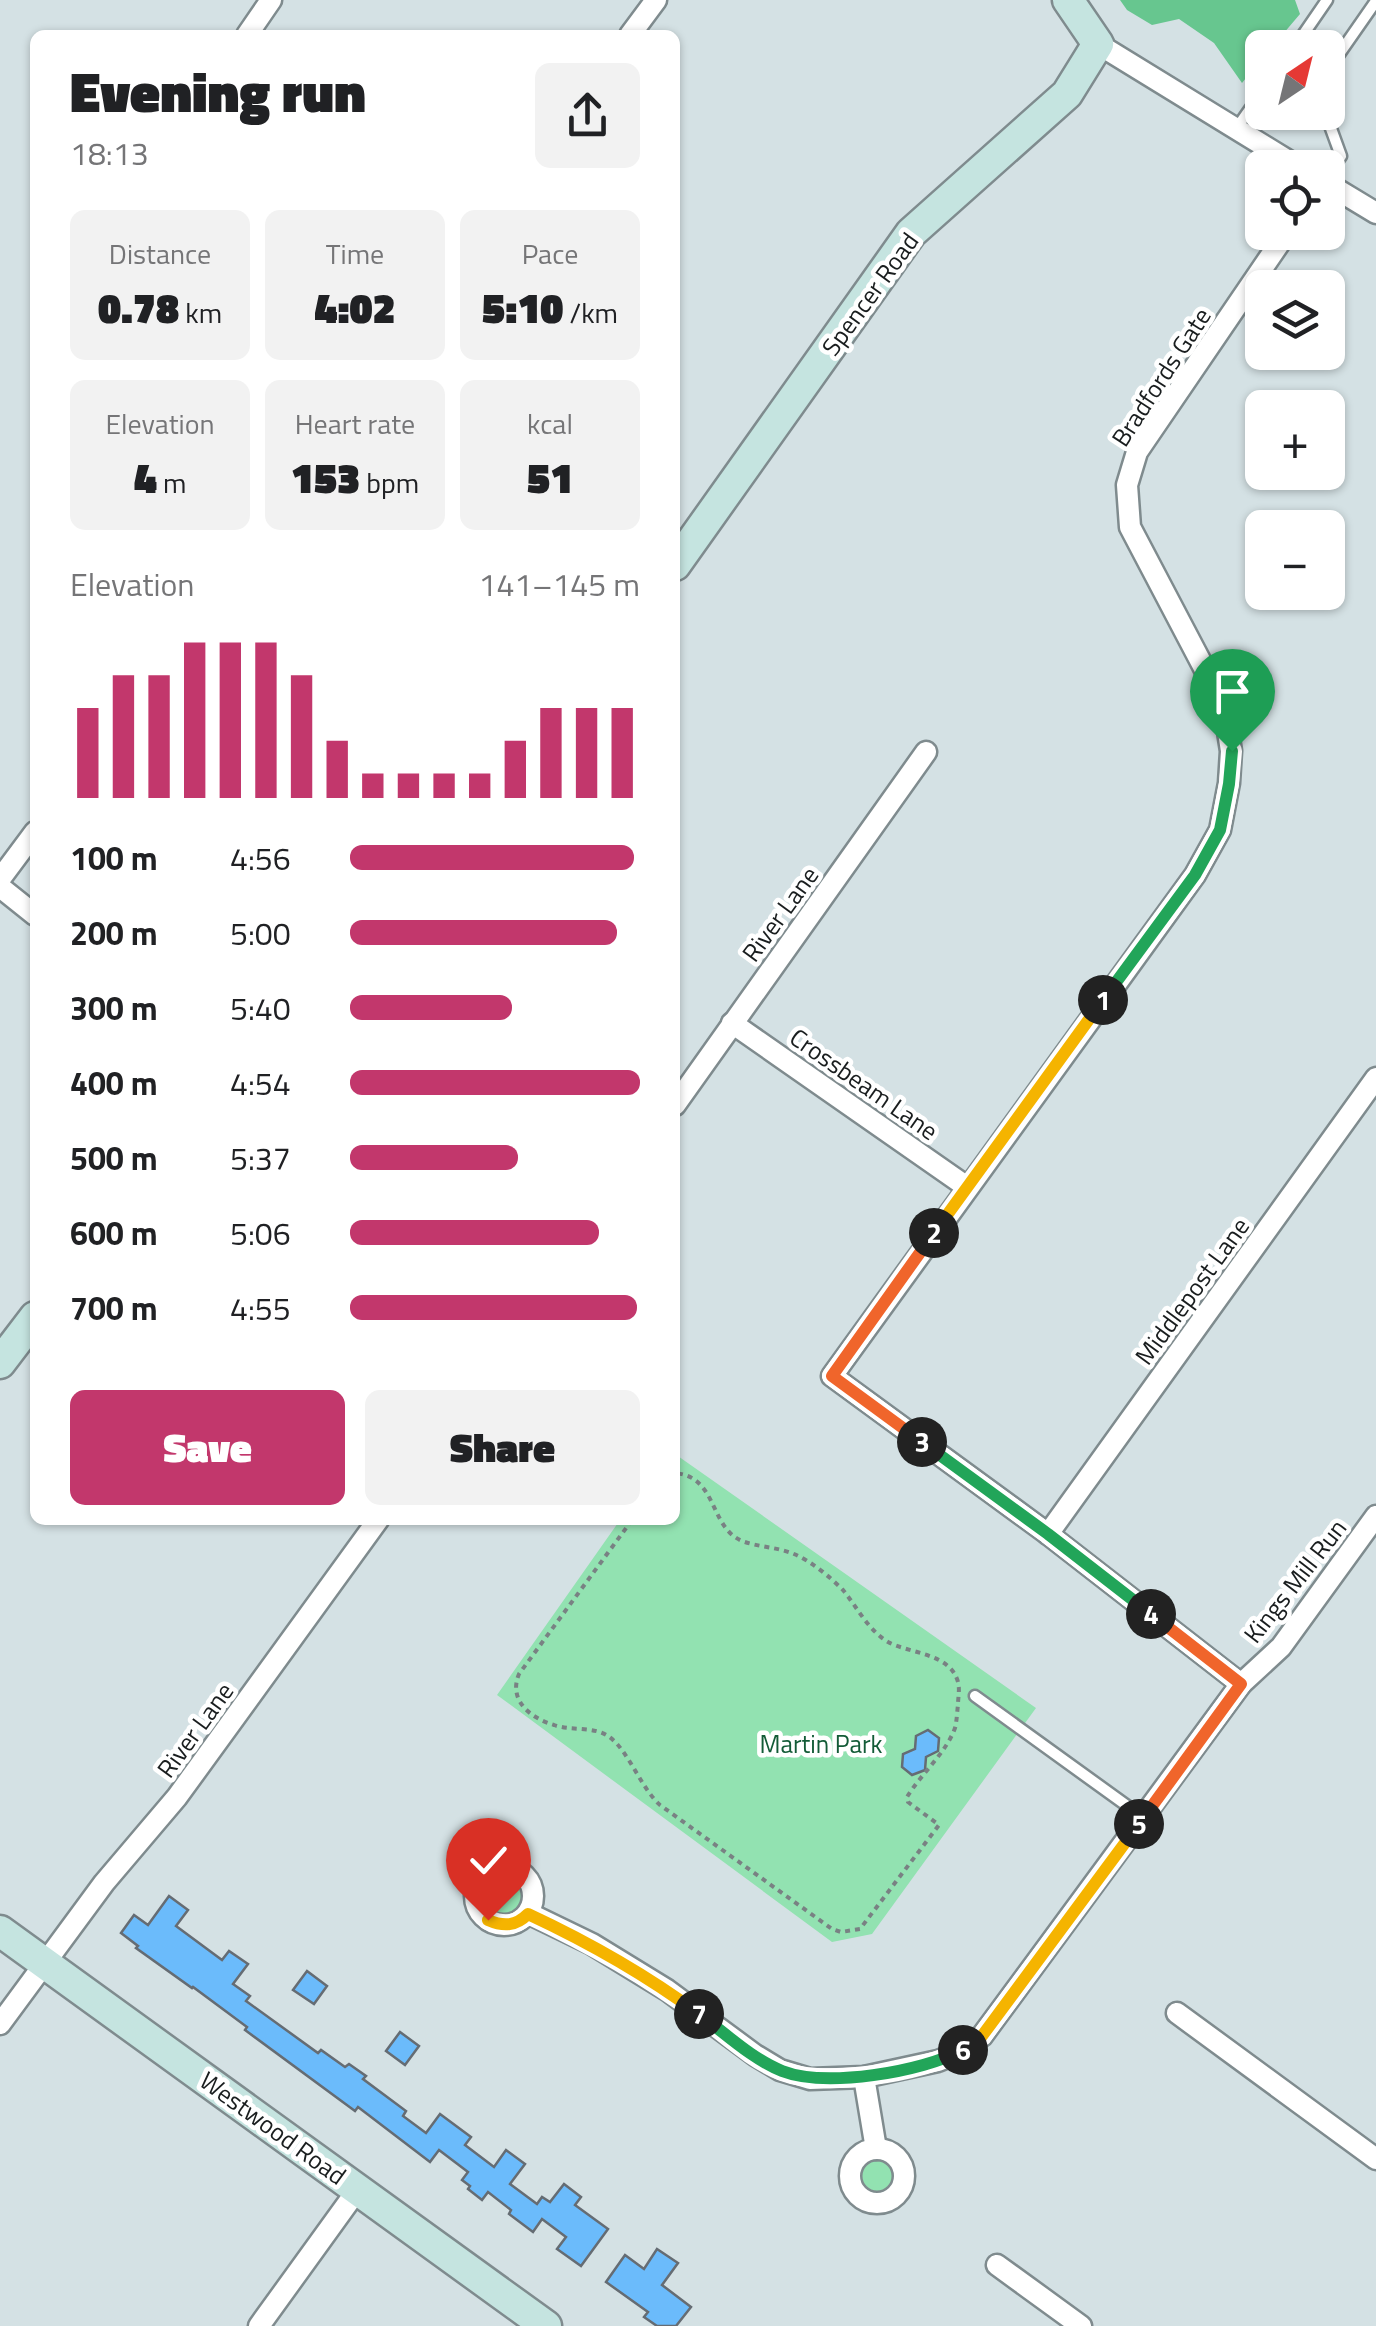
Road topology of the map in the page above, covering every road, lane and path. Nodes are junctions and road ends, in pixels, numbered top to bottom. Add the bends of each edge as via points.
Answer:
1 (272, 0) edge
2 (656, 0) edge
3 (1068, 0) edge
4 (1327, 0) edge
5 (1376, 2) edge
6 (250, 30) edge
7 (634, 30) edge
8 (1306, 30) edge
9 (1098, 44) junction
10 (1345, 46) edge
11 (1245, 116) edge
12 (1236, 129) junction
13 (1270, 150) edge
14 (1345, 194) edge
15 (1376, 213) edge
16 (1275, 250) edge
17 (680, 558) edge
18 (926, 752) dead end
19 (30, 839) edge
20 (0, 879) edge
21 (0, 888) edge
22 (30, 911) edge
23 (732, 1023) junction
24 (1376, 1078) edge
25 (680, 1098) edge
26 (967, 1187) junction
27 (30, 1324) edge
28 (0, 1363) edge
29 (680, 1474) edge
30 (1376, 1516) edge
31 (374, 1525) edge
32 (628, 1525) edge
33 (1048, 1534) junction
34 (1241, 1684) junction
35 (975, 1696) dead end
36 (1144, 1818) junction
37 (528, 1914) dead end
38 (0, 1931) edge
39 (44, 1963) junction
40 (1177, 2013) dead end
41 (0, 2024) edge
42 (864, 2077) junction
43 (876, 2149) dead end
44 (1376, 2159) edge
45 (358, 2189) junction
46 (997, 2265) dead end
47 (259, 2326) edge
48 (546, 2326) edge
49 (1081, 2326) edge

1 - 6 street
2 - 7 street
3 - 9 street
4 - 8 lane
5 - 10 lane
9 - 12 street
9 - 17 street, Spencer Road via 1067,94 912,234
11 - 12 lane
12 - 13 street
14 - 15 street
16 - 26 street, Bradfords Gate via 1137,452 1127,485 1130,528 1224,706 1232,751 1220,830 1195,875
18 - 23 street, River Lane
19 - 20 street
21 - 22 street
23 - 25 street, River Lane
23 - 26 street, Crossbeam Lane
24 - 33 street, Middlepost Lane
26 - 33 street, Bradfords Gate via 832,1376
27 - 28 street
29 - 32 path via 702,1486 735,1537 794,1554 842,1590 886,1641 947,1664 954,1673 960,1694 956,1726 908,1797 939,1826 860,1929 832,1929 660,1805 608,1736 552,1725 517,1699 520,1674
30 - 34 street, Kings Mill Run via 1281,1646
31 - 39 street, River Lane via 177,1797
33 - 34 street
34 - 36 street, Kings Mill Run
35 - 36 lane
36 - 42 street, Kings Mill Run via 982,2036 938,2060
37 - 42 street, Kings Mill Run via 667,1990 780,2070 810,2079
38 - 39 street, Westwood Road
39 - 41 street, River Lane
39 - 45 street, Westwood Road
40 - 44 street
42 - 43 street
45 - 47 street
45 - 48 street, Westwood Road
46 - 49 street

